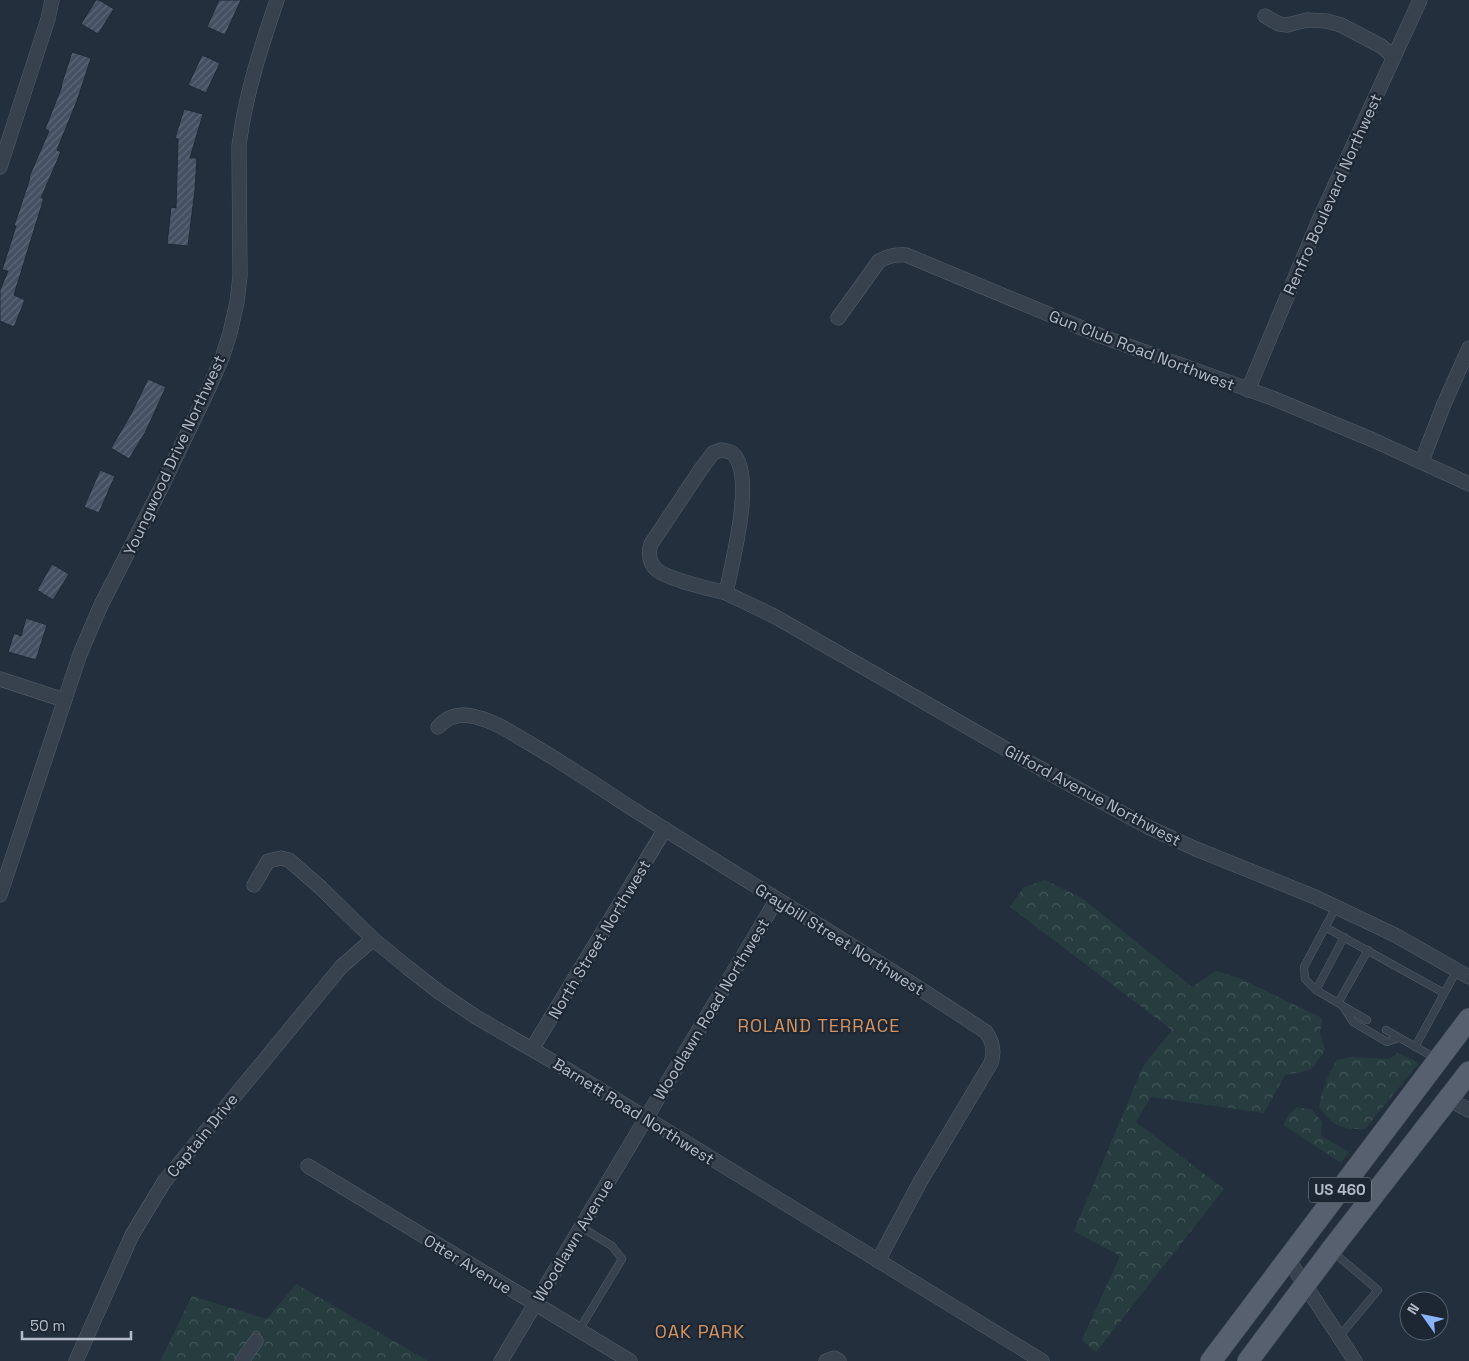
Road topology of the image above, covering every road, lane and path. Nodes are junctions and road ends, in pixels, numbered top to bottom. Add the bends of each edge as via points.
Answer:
1 (52, 0) edge
2 (277, 0) edge
3 (1420, 0) edge
4 (1266, 16) dead end
5 (1394, 57) junction
6 (0, 167) edge
7 (838, 318) dead end
8 (1469, 348) edge
9 (1248, 390) junction
10 (1422, 462) junction
11 (1469, 484) edge
12 (726, 593) junction
13 (0, 680) edge
14 (64, 700) junction
15 (438, 726) dead end
16 (665, 829) junction
17 (254, 885) dead end
18 (0, 895) edge
19 (777, 899) junction
20 (1336, 907) junction
21 (1325, 927) junction
22 (1344, 937) junction
23 (373, 939) junction
24 (1368, 950) junction
25 (1463, 973) edge
26 (1316, 990) junction
27 (1444, 993) junction
28 (1340, 1004) junction
29 (1469, 1019) edge
30 (1367, 1020) dead end
31 (1386, 1030) dead end
32 (1399, 1038) junction
33 (1415, 1047) junction
34 (532, 1049) junction
35 (1438, 1060) junction
36 (1469, 1072) edge
37 (1448, 1099) junction
38 (1469, 1110) edge
39 (646, 1119) junction
40 (308, 1166) dead end
41 (581, 1227) junction
42 (1331, 1250) junction
43 (1288, 1259) junction
44 (878, 1261) junction
45 (1305, 1285) junction
46 (534, 1304) junction
47 (579, 1330) junction
48 (1339, 1337) junction
49 (256, 1341) dead end
50 (613, 1356) edge
51 (76, 1361) edge
52 (242, 1361) edge
53 (501, 1361) edge
54 (630, 1361) edge
55 (826, 1361) edge
56 (839, 1361) edge
57 (1042, 1361) edge
58 (1211, 1361) edge
59 (1248, 1361) edge
60 (1355, 1361) edge

1 - 6 street
2 - 14 street, Youngwood Drive Northwest via 241,125 240,276 230,333 209,388 101,605
3 - 5 street, Renfro Boulevard Northwest
4 - 5 street via 1287,25 1307,20 1342,25 1381,46
5 - 9 street, Renfro Boulevard Northwest via 1320,218
7 - 9 street, Gun Club Road Northwest via 879,261 898,254 1101,336
8 - 10 street
9 - 10 street, Gun Club Road Northwest
10 - 11 street, Gun Club Road Northwest
12 - 12 street, Gilford Avenue Northwest via 658,571 649,556 652,544 701,469 714,453 722,450 735,455 738,462 743,501
12 - 20 street, Gilford Avenue Northwest via 774,616 1025,760 1148,826
13 - 14 street
14 - 18 street, Youngwood Drive Northwest
15 - 16 street, Graybill Street Northwest via 451,717 461,715 492,722
16 - 19 street, Graybill Street Northwest
16 - 34 street, North Street Northwest
17 - 23 street, Barnett Road Northwest via 268,861 289,860
19 - 39 street, Woodlawn Road Northwest
19 - 44 street, Graybill Street Northwest via 986,1032 993,1045 991,1063 920,1182
20 - 21 lane
20 - 25 street, Gilford Avenue Northwest
21 - 22 lane
21 - 26 lane via 1304,967 1305,979
22 - 24 lane
22 - 26 lane
23 - 34 street, Barnett Road Northwest via 439,992
23 - 51 street, Captain Drive via 341,967 164,1182 132,1235
24 - 27 lane
24 - 28 lane
25 - 27 lane
26 - 28 lane
27 - 33 lane
28 - 30 lane
28 - 32 lane via 1353,1022 1387,1042
29 - 35 main road, US 460
31 - 32 lane
32 - 33 lane
33 - 35 lane
34 - 39 street, Barnett Road Northwest
35 - 43 main road, US 460
36 - 37 main road, US 460
37 - 38 street
37 - 42 main road, US 460
39 - 41 street, Woodlawn Avenue
39 - 44 street, Barnett Road Northwest
40 - 46 street, Otter Avenue
41 - 46 street, Woodlawn Avenue
41 - 47 lane via 612,1246 622,1259
42 - 45 main road, US 460
42 - 48 lane via 1378,1290
43 - 45 street
43 - 58 main road, US 460
44 - 57 street, Barnett Road Northwest
45 - 48 street
45 - 59 main road, US 460
46 - 47 street, Otter Avenue
46 - 53 street, Woodlawn Avenue
47 - 50 street, Otter Avenue
48 - 60 street
49 - 52 street
50 - 54 street, Otter Avenue
55 - 56 street via 834,1358

